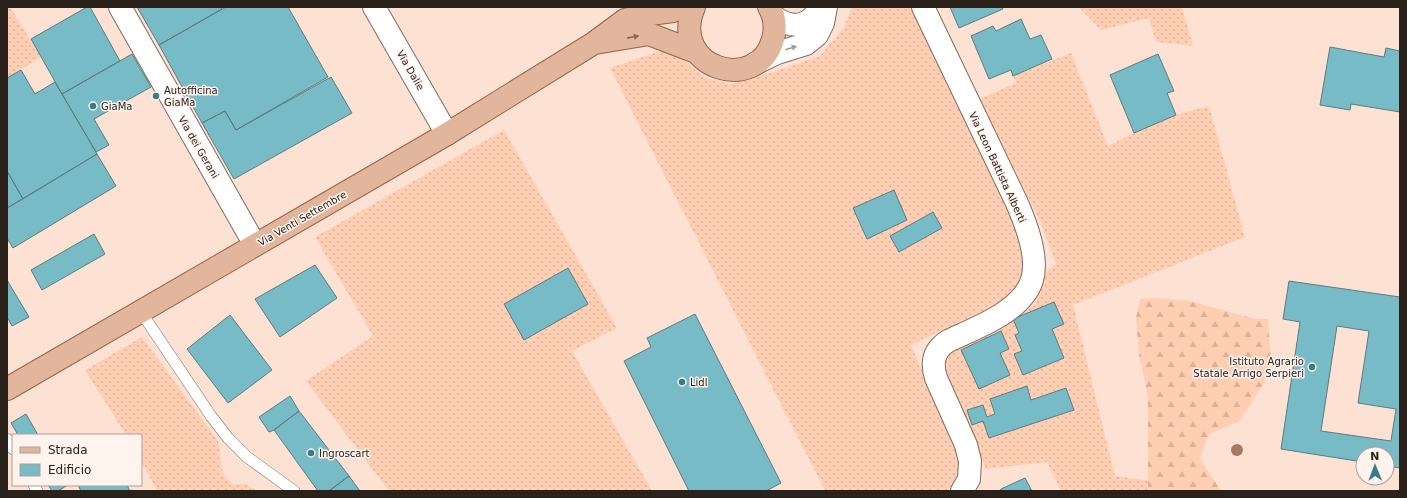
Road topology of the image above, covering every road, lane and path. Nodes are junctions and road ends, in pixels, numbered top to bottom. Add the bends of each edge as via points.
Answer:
1 (120, 7) edge
2 (374, 7) edge
3 (681, 7) edge
4 (694, 7) edge
5 (821, 7) edge
6 (826, 7) edge
7 (923, 7) edge
8 (772, 11) edge
9 (594, 43) junction
10 (696, 52) junction
11 (756, 63) junction
12 (447, 134) junction
13 (255, 245) junction
14 (141, 312) junction
15 (7, 389) edge
16 (294, 491) edge
17 (962, 491) edge

1 - 13 street, Via dei Gerani
2 - 12 street, Via Dalie
3 - 9 main road, Via Venti Settembre via 673,11 625,20
4 - 10 main road via 689,29
5 - 8 street via 807,23 788,24
11 -> 6 street via 806,44 817,35 823,23
7 - 17 street, Via Leon Battista Alberti via 1020,211 1027,229 1033,260 1032,280 1017,303 941,345 934,357 933,369 936,378 966,445 970,461 969,479
8 - 11 main road, Via Venti Settembre via 775,30 772,43
9 -> 10 main road, Via Venti Settembre via 649,34
9 - 12 main road, Via Venti Settembre
10 - 11 main road, Via Venti Settembre via 713,66 723,69 746,68
12 - 13 main road, Via Venti Settembre
13 - 14 main road, Via Venti Settembre
14 - 15 main road, Via Venti Settembre
14 - 16 lane via 228,438 247,457

